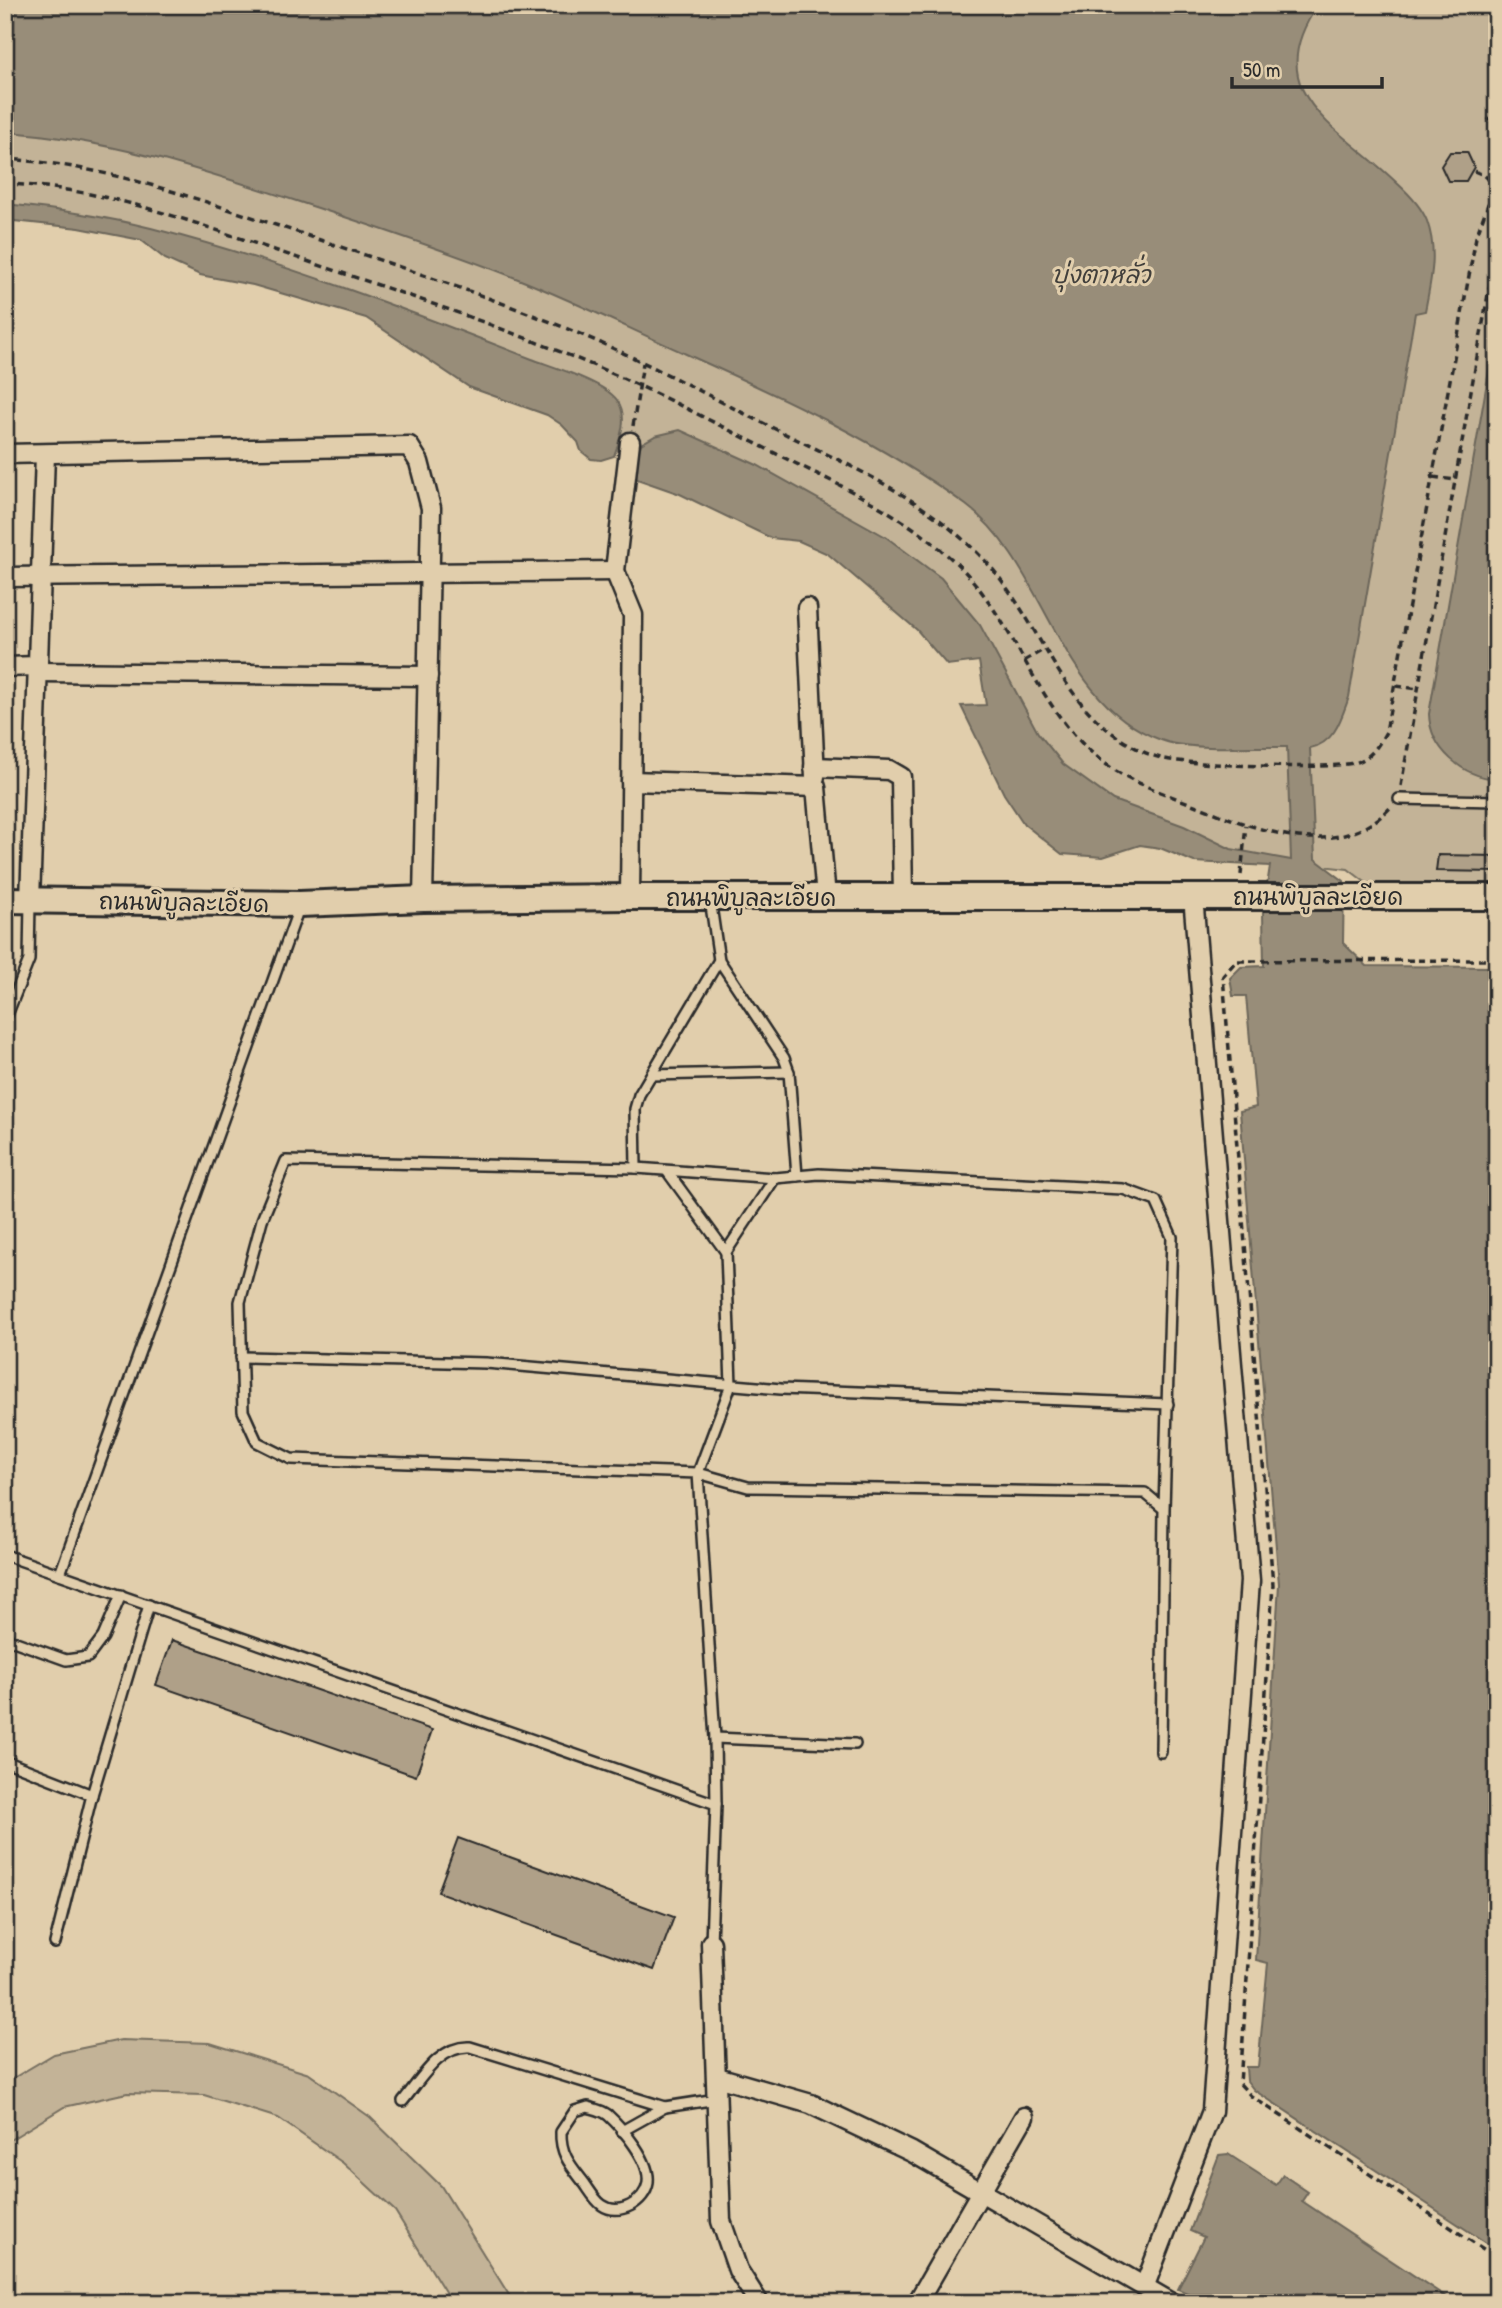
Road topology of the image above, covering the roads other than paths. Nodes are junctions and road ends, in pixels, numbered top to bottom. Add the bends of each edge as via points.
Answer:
1 (630, 442) road end
2 (5, 454) edge
3 (45, 454) junction
4 (615, 570) junction
5 (429, 572) junction
6 (41, 576) junction
7 (5, 577) edge
8 (807, 608) dead end
9 (5, 667) edge
10 (38, 669) junction
11 (428, 676) junction
12 (814, 767) junction
13 (631, 781) junction
14 (816, 787) junction
15 (1399, 799) road end
16 (1497, 801) edge
17 (1193, 896) junction
18 (630, 897) junction
19 (826, 897) junction
20 (903, 897) junction
21 (1497, 897) edge
22 (710, 898) junction
23 (423, 899) junction
24 (18, 900) edge
25 (300, 904) junction
26 (719, 961) junction
27 (5, 1020) edge
28 (789, 1072) junction
29 (651, 1075) junction
30 (636, 1168) junction
31 (667, 1171) junction
32 (797, 1176) junction
33 (775, 1178) junction
34 (726, 1251) junction
35 (241, 1357) junction
36 (731, 1385) junction
37 (1168, 1404) junction
38 (698, 1474) junction
39 (1164, 1509) junction
40 (5, 1555) edge
41 (60, 1574) junction
42 (121, 1595) junction
43 (149, 1605) junction
44 (5, 1638) edge
45 (715, 1738) junction
46 (855, 1744) dead end
47 (1161, 1752) dead end
48 (5, 1761) edge
49 (92, 1795) junction
50 (716, 1804) junction
51 (55, 1943) dead end
52 (711, 1943) joint
53 (717, 2077) junction
54 (719, 2098) junction
55 (403, 2101) dead end
56 (665, 2107) junction
57 (1024, 2117) dead end
58 (622, 2131) junction
59 (980, 2193) junction
60 (1145, 2285) junction
61 (759, 2303) edge
62 (916, 2303) edge
63 (1172, 2303) edge

1 - 4 street
2 - 3 street
3 - 5 street via 409,446 419,462 431,508
3 - 6 street
4 - 5 street
4 - 13 street via 632,614
5 - 6 street
5 - 11 street
6 - 7 street
6 - 10 street
8 - 12 street
9 - 10 street
10 - 11 street
10 - 24 street
11 - 23 street
12 - 14 street
12 - 20 street via 889,770 901,777
13 - 14 street
13 - 18 street
14 - 19 street
15 - 16 lane
17 - 20 street, ถนนพิบูลละเอียด
17 - 21 street, ถนนพิบูลละเอียด
17 - 60 street via 1250,1581 1212,2111
18 - 22 street, ถนนพิบูลละเอียด
18 - 23 street, ถนนพิบูลละเอียด
19 - 20 street, ถนนพิบูลละเอียด
19 - 22 street, ถนนพิบูลละเอียด
22 - 26 lane
23 - 25 street, ถนนพิบูลละเอียด
24 - 25 street, ถนนพิบูลละเอียด
24 - 27 lane via 29,960
25 - 41 lane
26 - 28 lane
26 - 29 lane
28 - 29 lane
28 - 32 lane
29 - 30 lane via 635,1109
30 - 31 lane
30 - 35 lane via 286,1161 262,1220 240,1302
31 - 33 lane
31 - 34 lane
32 - 33 lane
32 - 37 lane via 1123,1189 1156,1201 1172,1237
33 - 34 lane
34 - 36 lane
35 - 36 lane via 486,1363
35 - 38 lane via 243,1411 257,1442 291,1459
36 - 37 lane
36 - 38 lane
37 - 39 lane
38 - 39 lane via 748,1487 1145,1493
38 - 45 lane
39 - 47 lane
40 - 41 lane
41 - 42 lane
42 - 43 lane
42 - 44 lane via 103,1637 88,1657 66,1660
43 - 49 lane
43 - 50 lane
45 - 46 lane
45 - 50 lane
48 - 49 lane
49 - 51 lane
50 - 52 lane
52 - 53 street
53 - 54 street
53 - 59 street via 811,2104 912,2152
54 - 56 lane
54 - 61 street via 721,2221 738,2270
55 - 56 lane via 444,2053 456,2046
56 - 58 lane
57 - 59 street
58 - 58 lane via 606,2113 588,2107 575,2111 561,2132 564,2157 600,2204 620,2209 632,2205 648,2184 648,2171
59 - 60 street
59 - 62 street
60 - 63 street

